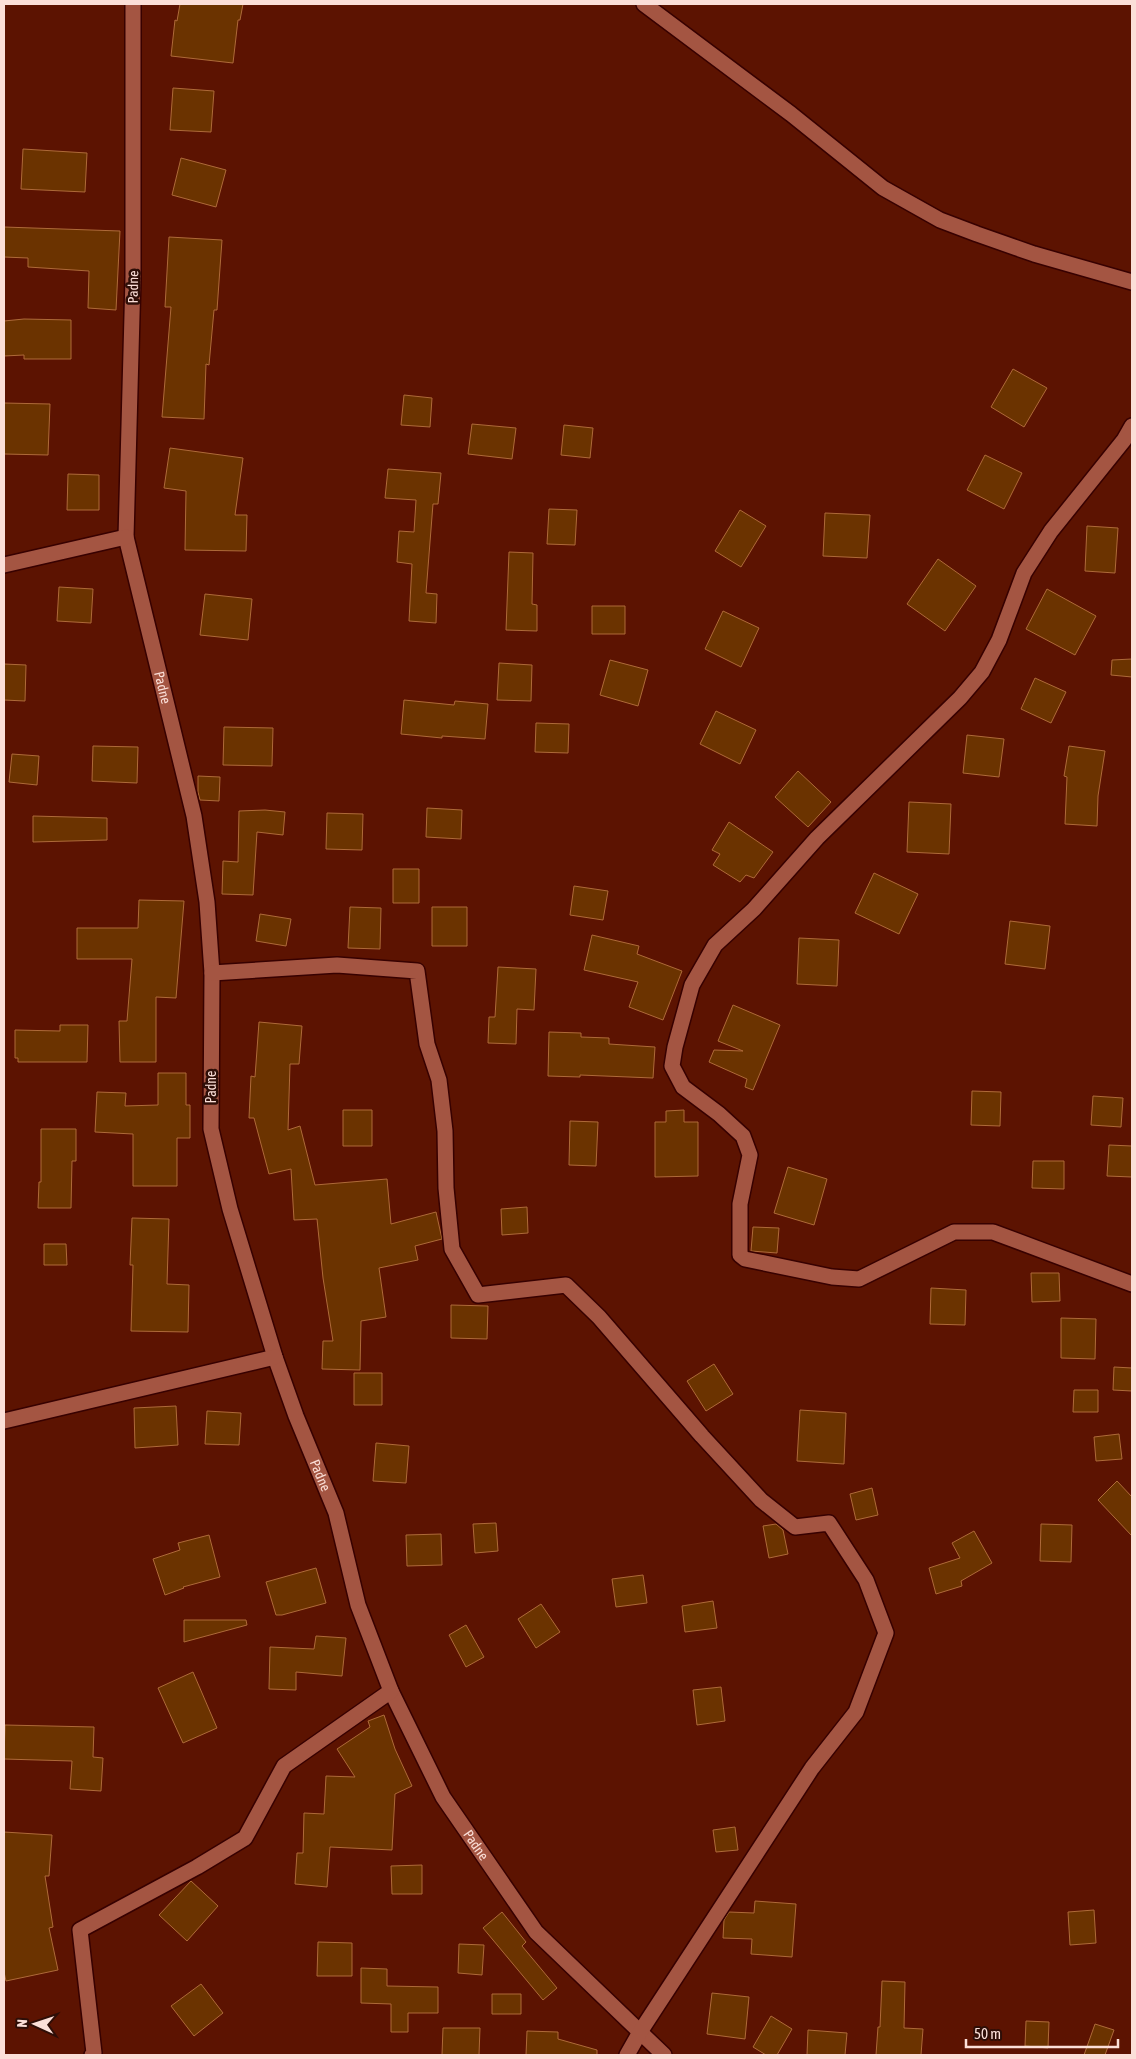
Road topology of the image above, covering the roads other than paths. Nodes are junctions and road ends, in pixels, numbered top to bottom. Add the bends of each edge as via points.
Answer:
1 (132, 4) edge
2 (644, 4) edge
3 (1132, 282) edge
4 (1132, 426) edge
5 (126, 536) junction
6 (4, 565) edge
7 (212, 973) junction
8 (1132, 1284) edge
9 (274, 1357) junction
10 (4, 1421) edge
11 (391, 1691) junction
12 (640, 2032) junction
13 (92, 2055) edge
14 (627, 2055) edge
15 (664, 2055) edge

1 - 5 street, Padne via 133,278
2 - 3 street via 792,114 883,188 940,220 977,234
4 - 8 street via 1051,531 1024,573 1000,640 982,672 960,698 817,838 754,909 714,945 692,985 672,1066 683,1087 743,1136 750,1155 740,1204 740,1255 745,1259 832,1277 859,1279 954,1232 993,1232
5 - 6 street
5 - 7 street, Padne via 194,816 207,902
7 - 9 street, Padne via 211,1129 230,1209
7 - 12 street via 337,965 417,971 427,1044 440,1088 452,1249 478,1296 566,1285 599,1317 761,1500 795,1527 829,1523 866,1580 886,1633 856,1712 812,1768
9 - 10 street
9 - 11 street, Padne via 336,1513 358,1605
11 - 12 street, Padne via 443,1796 536,1932
11 - 13 street via 284,1766 245,1838 80,1930
12 - 14 street
12 - 15 street, Padne

